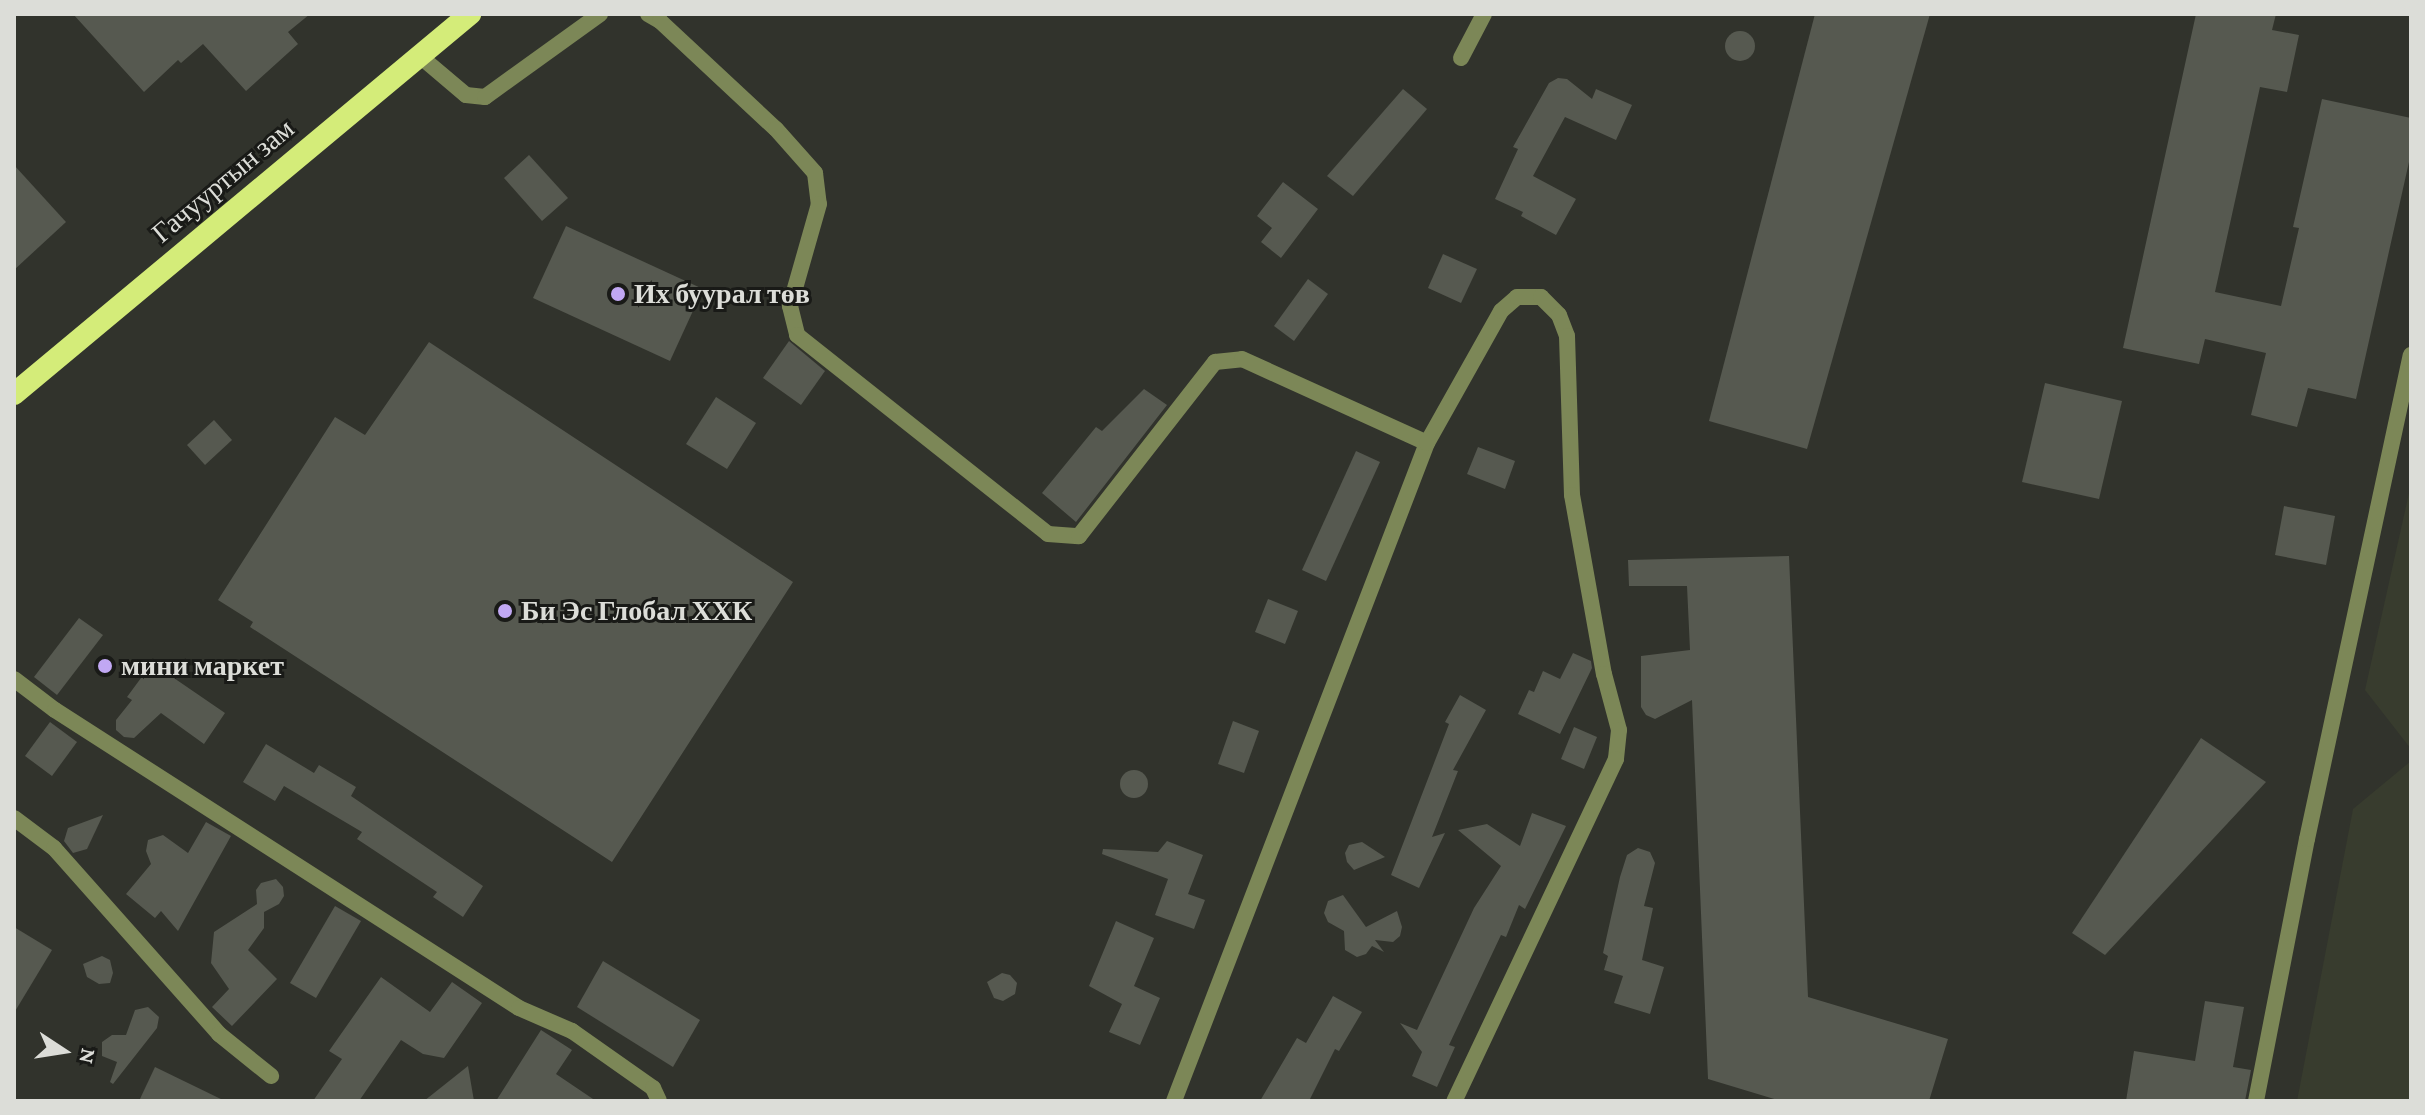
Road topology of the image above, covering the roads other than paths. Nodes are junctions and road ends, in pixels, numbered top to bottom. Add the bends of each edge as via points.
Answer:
1 (470, 14) edge
2 (600, 14) edge
3 (648, 14) edge
4 (1484, 14) edge
5 (421, 57) junction
6 (1461, 58) dead end
7 (2411, 355) edge
8 (14, 394) edge
9 (1427, 443) junction
10 (14, 679) edge
11 (14, 818) edge
12 (271, 1076) dead end
13 (659, 1101) edge
14 (1174, 1101) edge
15 (1454, 1101) edge
16 (2256, 1101) edge

1 - 5 highway, Гачууртын зам
2 - 5 street via 485,97 466,95
3 - 9 street via 776,129 815,173 819,204 790,306 797,335 1048,534 1079,536 1215,362 1242,359
4 - 6 street
5 - 8 highway, Гачууртын зам
7 - 16 street via 2309,825
9 - 14 street
9 - 15 street via 1501,311 1517,297 1541,297 1559,315 1567,336 1572,495 1619,730 1616,759
10 - 13 street via 506,1000 572,1031 653,1088
11 - 12 street via 54,848 219,1034

